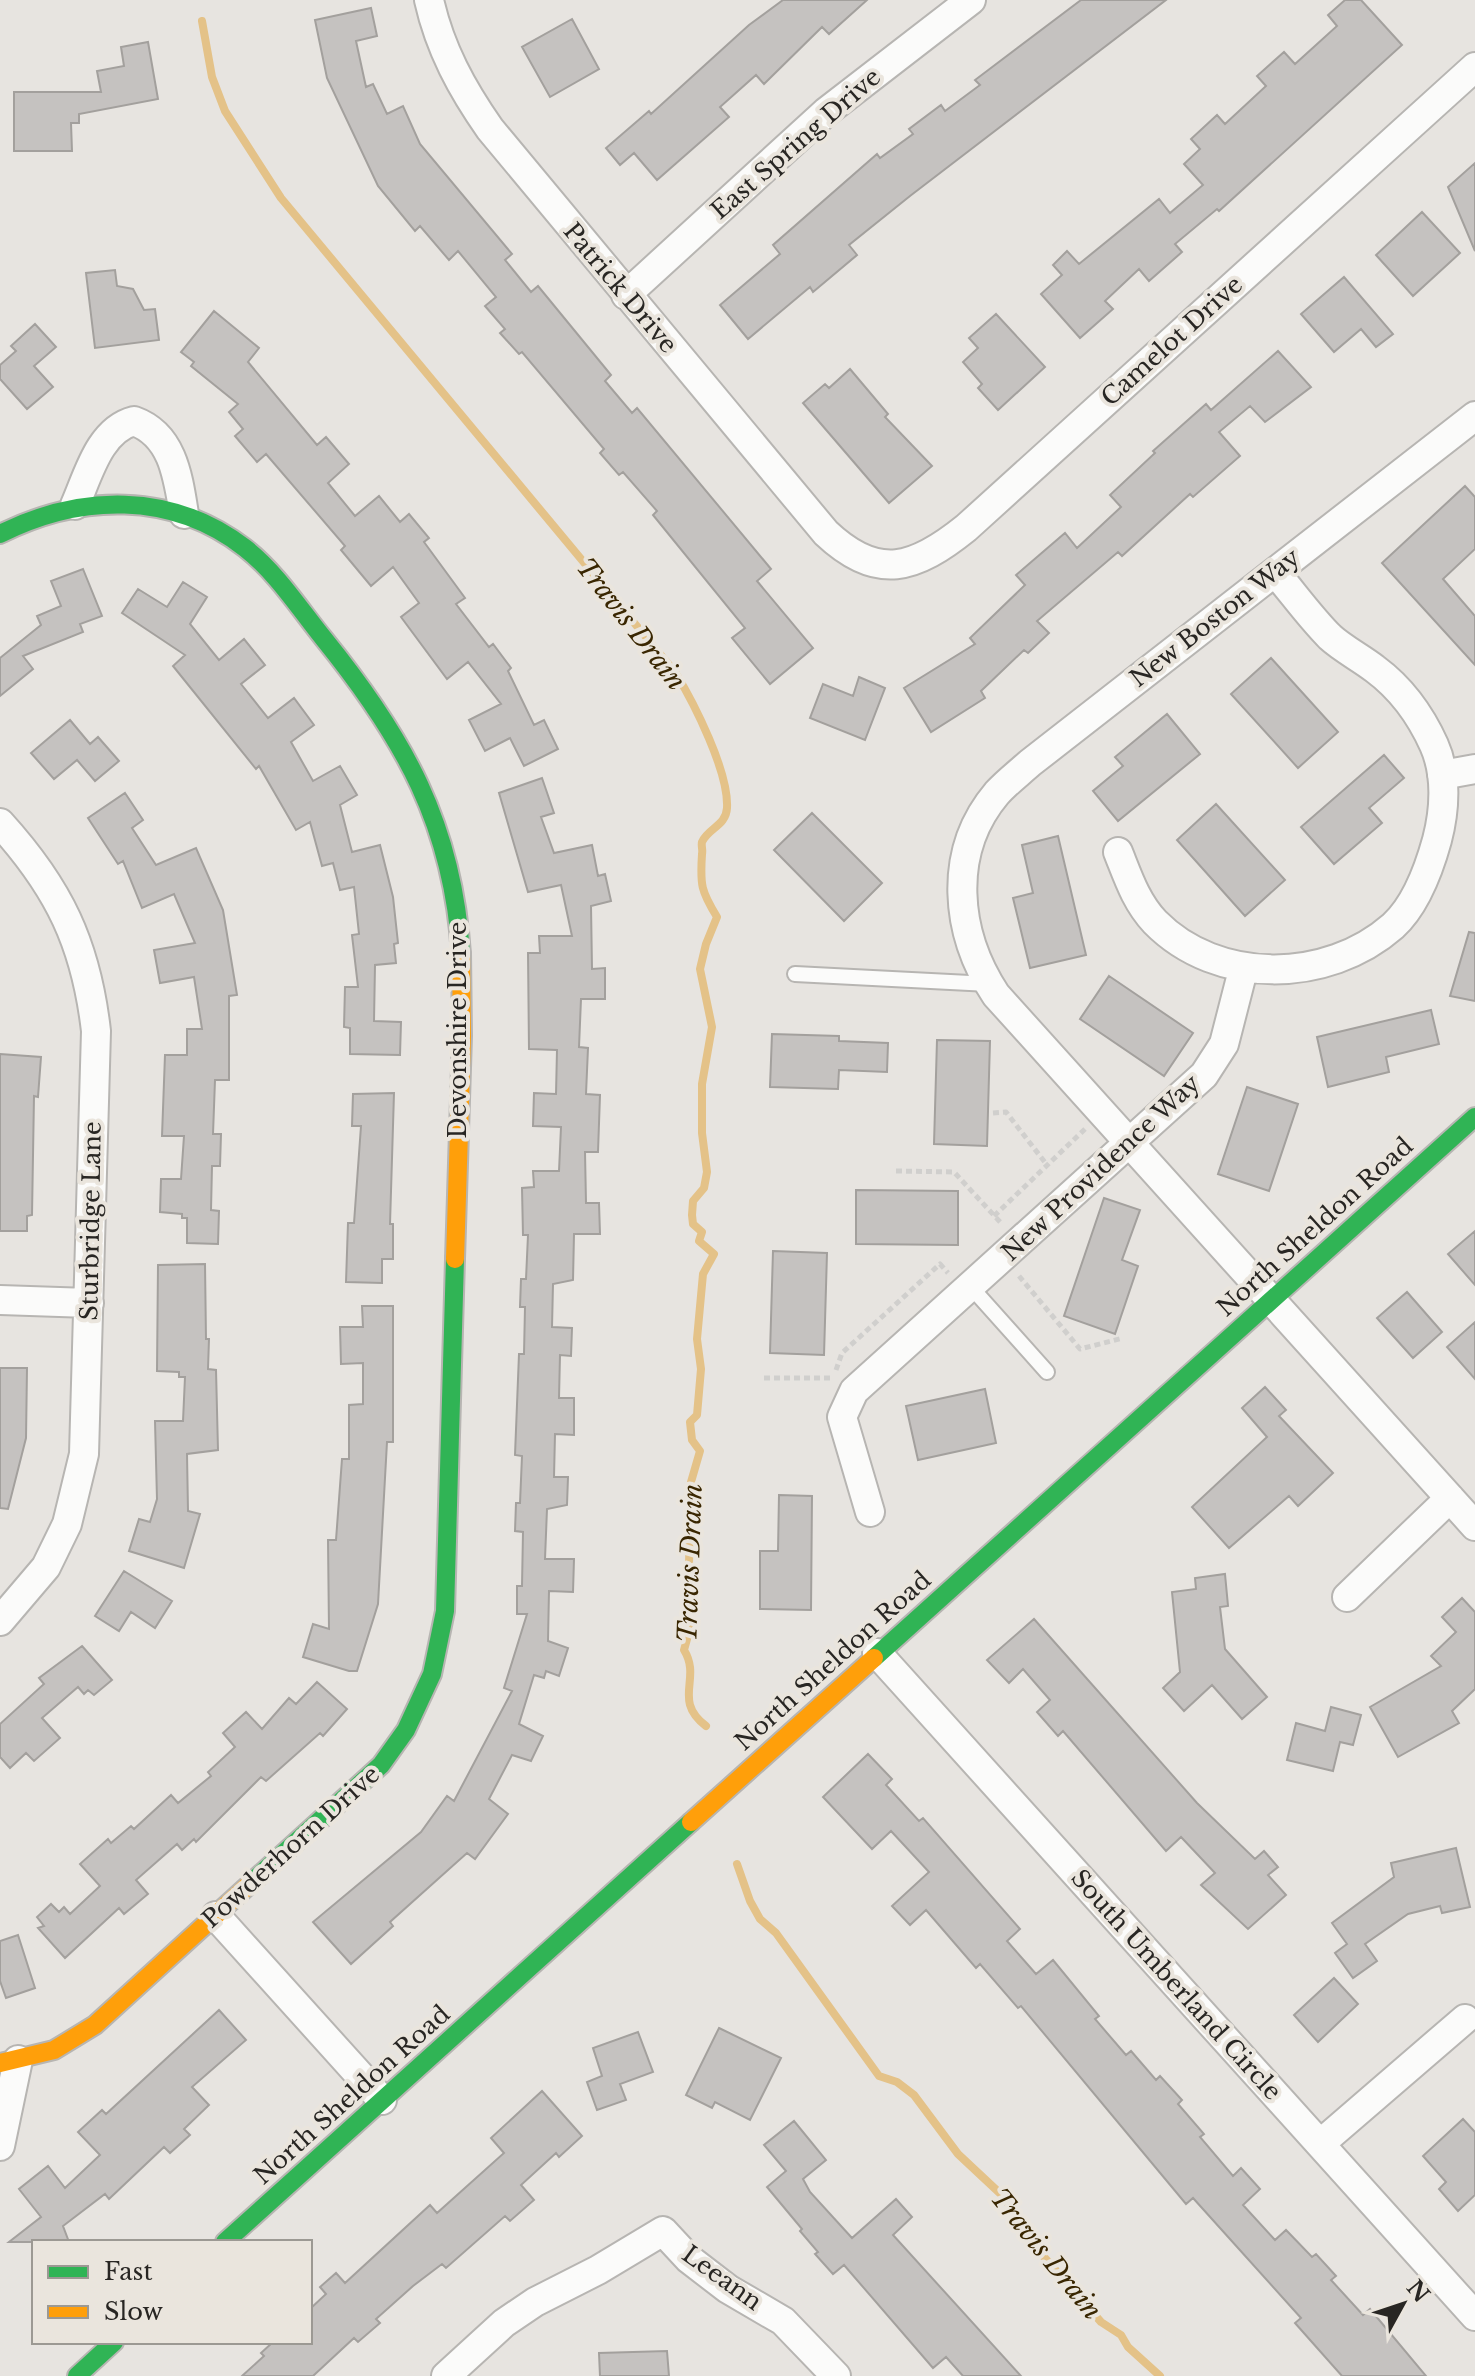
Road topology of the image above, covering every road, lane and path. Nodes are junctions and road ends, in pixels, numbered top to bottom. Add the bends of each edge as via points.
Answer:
1 (429, 0) edge
2 (971, 0) edge
3 (1475, 67) edge
4 (626, 295) junction
5 (1475, 416) edge
6 (75, 505) junction
7 (184, 514) junction
8 (0, 534) edge
9 (848, 553) joint
10 (1275, 572) junction
11 (1475, 769) edge
12 (1442, 775) junction
13 (0, 823) edge
14 (1118, 852) dead end
15 (1243, 970) junction
16 (795, 974) dead end
17 (989, 984) junction
18 (993, 1113) dead end
19 (1475, 1117) edge
20 (1092, 1123) dead end
21 (1131, 1144) junction
22 (1047, 1165) junction
23 (896, 1171) dead end
24 (994, 1216) junction
25 (1011, 1234) dead end
26 (1016, 1272) dead end
27 (963, 1285) junction
28 (1271, 1299) junction
29 (0, 1300) edge
30 (89, 1303) junction
31 (1123, 1338) dead end
32 (1047, 1372) dead end
33 (764, 1378) dead end
34 (833, 1378) junction
35 (844, 1378) dead end
36 (1450, 1498) junction
37 (870, 1512) dead end
38 (1475, 1526) edge
39 (447, 1553) joint
40 (1347, 1597) dead end
41 (0, 1621) edge
42 (877, 1653) junction
43 (216, 1916) junction
44 (1465, 2019) dead end
45 (9, 2062) edge
46 (382, 2100) junction
47 (1320, 2144) junction
48 (0, 2146) edge
49 (227, 2240) edge
50 (1475, 2316) edge
51 (112, 2344) edge
52 (77, 2376) edge
53 (446, 2376) edge
54 (836, 2376) edge

1 - 4 street, Patrick Drive via 445,55 463,90
2 - 4 street, East Spring Drive via 826,112
3 - 9 street, Camelot Drive via 940,548 922,559 885,566
4 - 9 street, Patrick Drive
5 - 10 street, New Boston Way
6 - 7 street, Devonshire Drive via 129,501
6 - 7 street via 112,432 134,421 148,426 165,444 178,476
6 - 8 street, Devonshire Drive
7 - 39 street, Devonshire Drive via 245,548 377,703 419,776 449,866 462,958 462,1036
10 - 12 street via 1331,638 1376,670 1419,713
10 - 17 street, New Boston Way via 998,792 973,836 961,892 971,947
11 - 12 street
12 - 15 street via 1441,825 1430,866 1395,924 1359,951 1332,961
13 - 30 street, Sturbridge Lane via 59,898 91,989 96,1031
14 - 15 street via 1134,894 1154,921 1183,945
15 - 21 street, New Providence Way via 1224,1044 1204,1075
16 - 17 lane
17 - 21 street, New Boston Way
18 - 22 path via 1006,1112
19 - 28 street, North Sheldon Road
20 - 22 path
21 - 27 street, New Providence Way
21 - 28 street, New Boston Way
22 - 24 path
23 - 24 path via 954,1172
24 - 25 path
26 - 31 path via 1080,1349
27 - 32 lane
27 - 34 path via 940,1264 842,1353
27 - 37 street, New Providence Way via 854,1391 845,1407 842,1417
28 - 36 street, New Boston Way
28 - 42 street, North Sheldon Road
29 - 30 street
30 - 41 street, Sturbridge Lane via 84,1454 76,1498 46,1567
33 - 34 path
34 - 35 path
36 - 38 street, New Boston Way
36 - 40 street
39 - 43 street, Powderhorn Drive via 437,1664 425,1698 398,1744
42 - 46 street, North Sheldon Road
42 - 47 street, South Umberland Circle
43 - 45 street, Powderhorn Drive via 95,2025 54,2050
43 - 46 street
44 - 47 street
45 - 48 street, Powderhorn Drive
46 - 49 street, North Sheldon Road
47 - 50 street, South Umberland Circle
51 - 52 street
53 - 54 street, Leeann via 535,2302 663,2231 728,2289 783,2321

